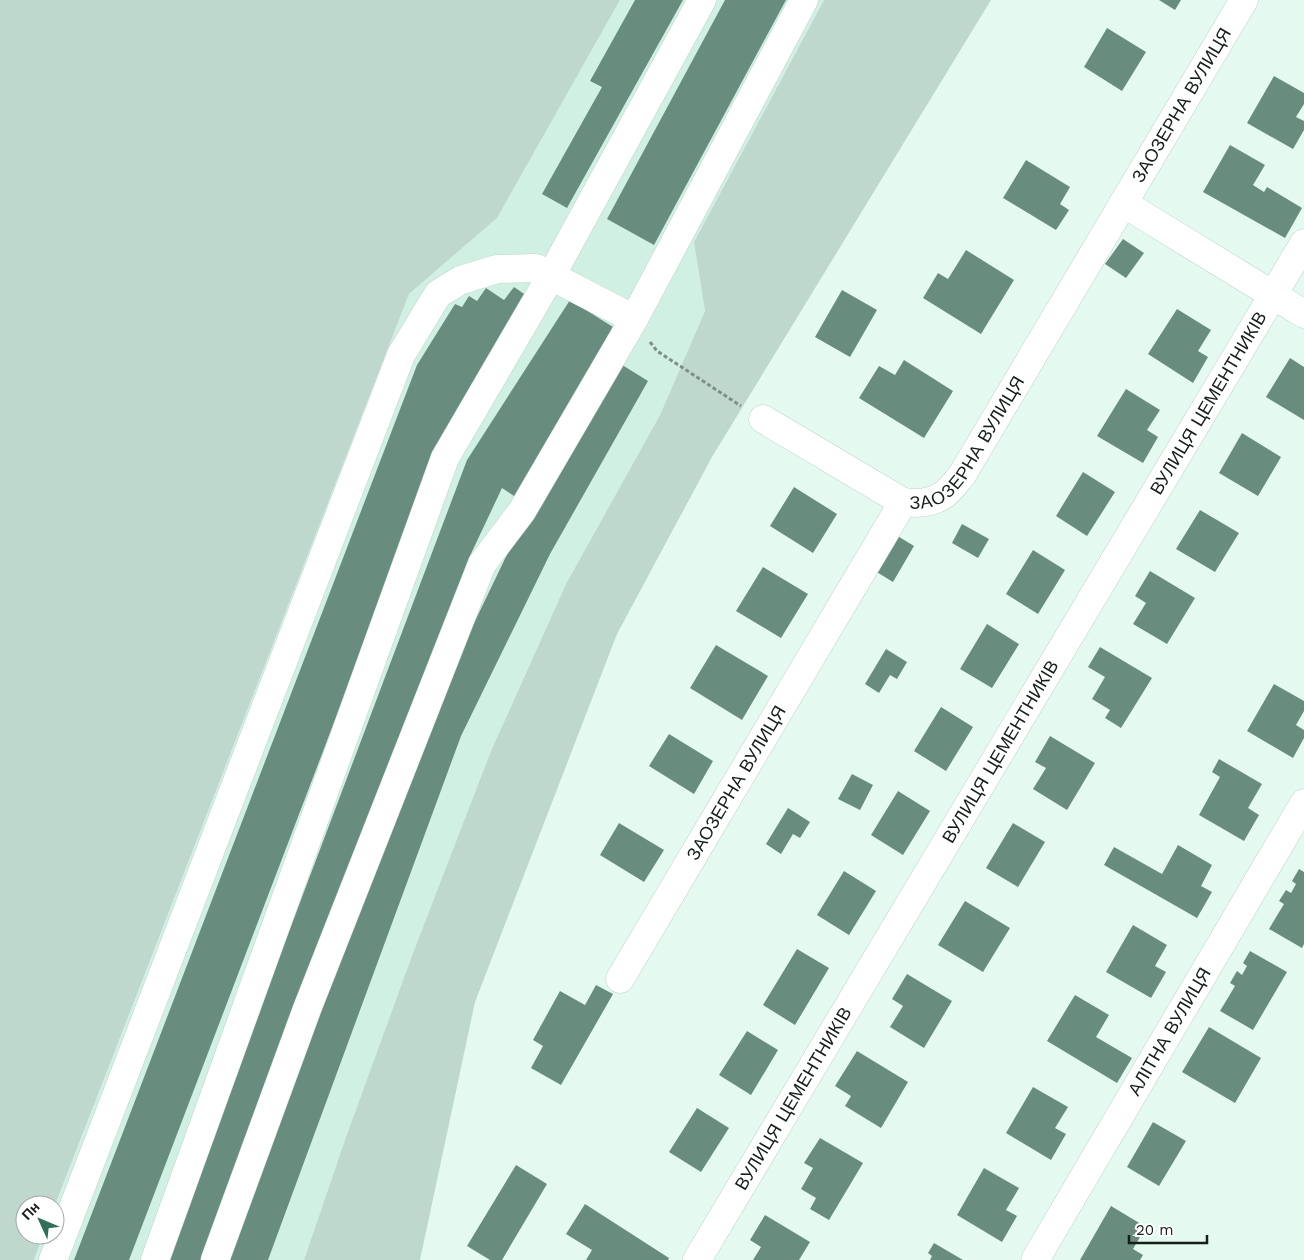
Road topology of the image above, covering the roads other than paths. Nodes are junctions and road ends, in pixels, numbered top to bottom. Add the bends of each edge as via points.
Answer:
1 (702, 0) edge
2 (804, 0) edge
3 (1244, 0) edge
4 (1124, 203) junction
5 (1304, 243) edge
6 (551, 276) junction
7 (1273, 295) junction
8 (1304, 314) edge
9 (634, 319) junction
10 (763, 419) road end
11 (903, 502) junction
12 (1304, 803) edge
13 (620, 979) dead end
14 (53, 1260) edge
15 (155, 1260) edge
16 (216, 1260) edge
17 (696, 1260) edge
18 (1035, 1260) edge

1 - 6 street
2 - 9 street
3 - 4 street, ЗАОЗЕРНА ВУЛИЦЯ
4 - 7 street
4 - 11 street, ЗАОЗЕРНА ВУЛИЦЯ via 962,475 945,494 915,504
5 - 7 street, ВУЛИЦЯ ЦЕМЕНТНИКІВ
6 - 9 street
6 - 14 street via 536,268 497,269 461,280 438,294 401,355
6 - 15 street via 445,458
7 - 8 street
7 - 17 street, ВУЛИЦЯ ЦЕМЕНТНИКІВ
9 - 16 street via 522,511 482,564 307,1009
10 - 11 street
11 - 13 street, ЗАОЗЕРНА ВУЛИЦЯ
12 - 18 street, АЛІТНА ВУЛИЦЯ

